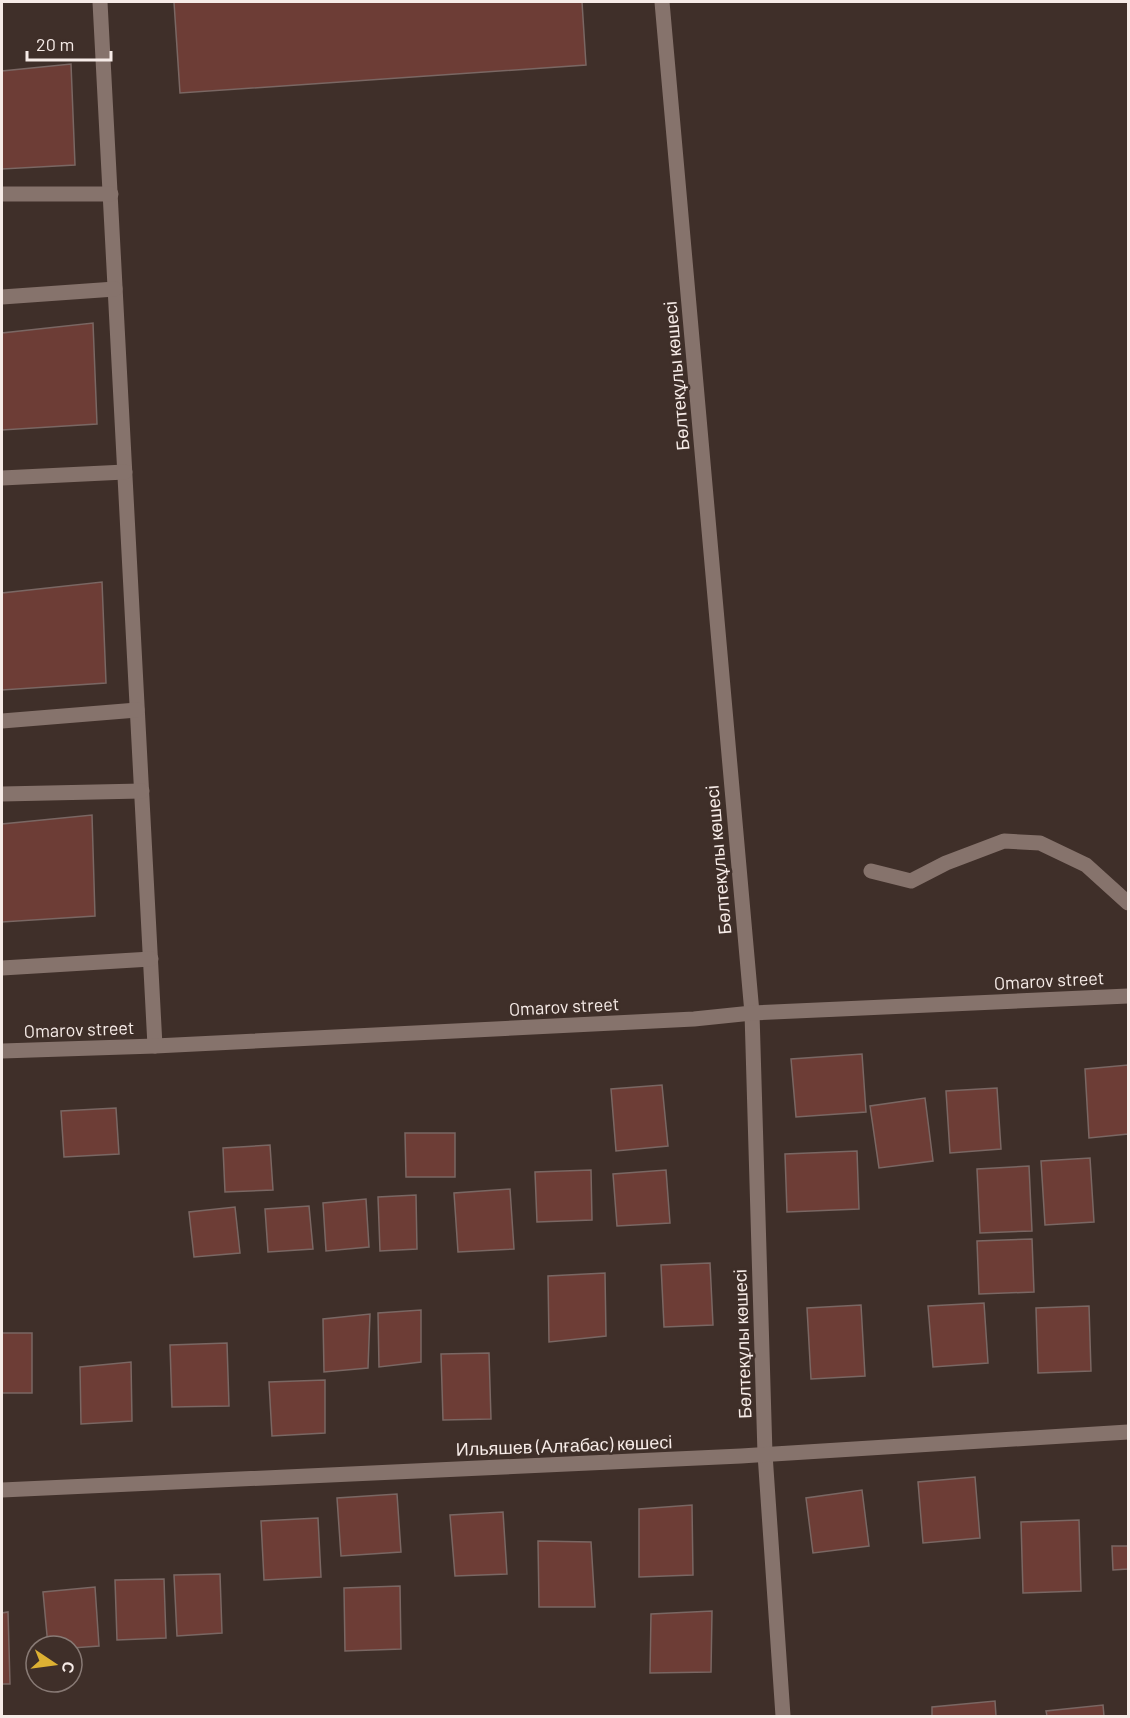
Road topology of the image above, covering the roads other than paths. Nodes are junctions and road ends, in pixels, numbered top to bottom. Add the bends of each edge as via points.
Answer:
1 (100, 2) edge
2 (662, 2) edge
3 (2, 194) edge
4 (111, 194) junction
5 (115, 289) junction
6 (2, 297) edge
7 (125, 472) junction
8 (2, 478) edge
9 (137, 710) junction
10 (2, 720) edge
11 (142, 791) junction
12 (2, 794) edge
13 (871, 871) dead end
14 (1128, 903) edge
15 (151, 959) junction
16 (2, 968) edge
17 (1128, 996) edge
18 (752, 1013) junction
19 (156, 1046) junction
20 (2, 1051) edge
21 (1128, 1432) edge
22 (765, 1454) junction
23 (2, 1490) edge
24 (783, 1716) edge

1 - 4 street
2 - 18 street, Бөлтекұлы көшесі
3 - 4 street
4 - 5 street
5 - 6 street
5 - 7 street
7 - 8 street
7 - 9 street
9 - 10 street
9 - 11 street
11 - 12 street
11 - 15 street
13 - 14 street via 911,881 1004,841 1040,843 1086,865
15 - 16 street
15 - 19 street
17 - 18 street, Omarov street
18 - 19 street, Omarov street
18 - 22 street, Бөлтекұлы көшесі
19 - 20 street, Omarov street
21 - 22 street, Ильяшев (Алғабас) көшесі
22 - 23 street, Ильяшев (Алғабас) көшесі
22 - 24 street, Бөлтекұлы көшесі

